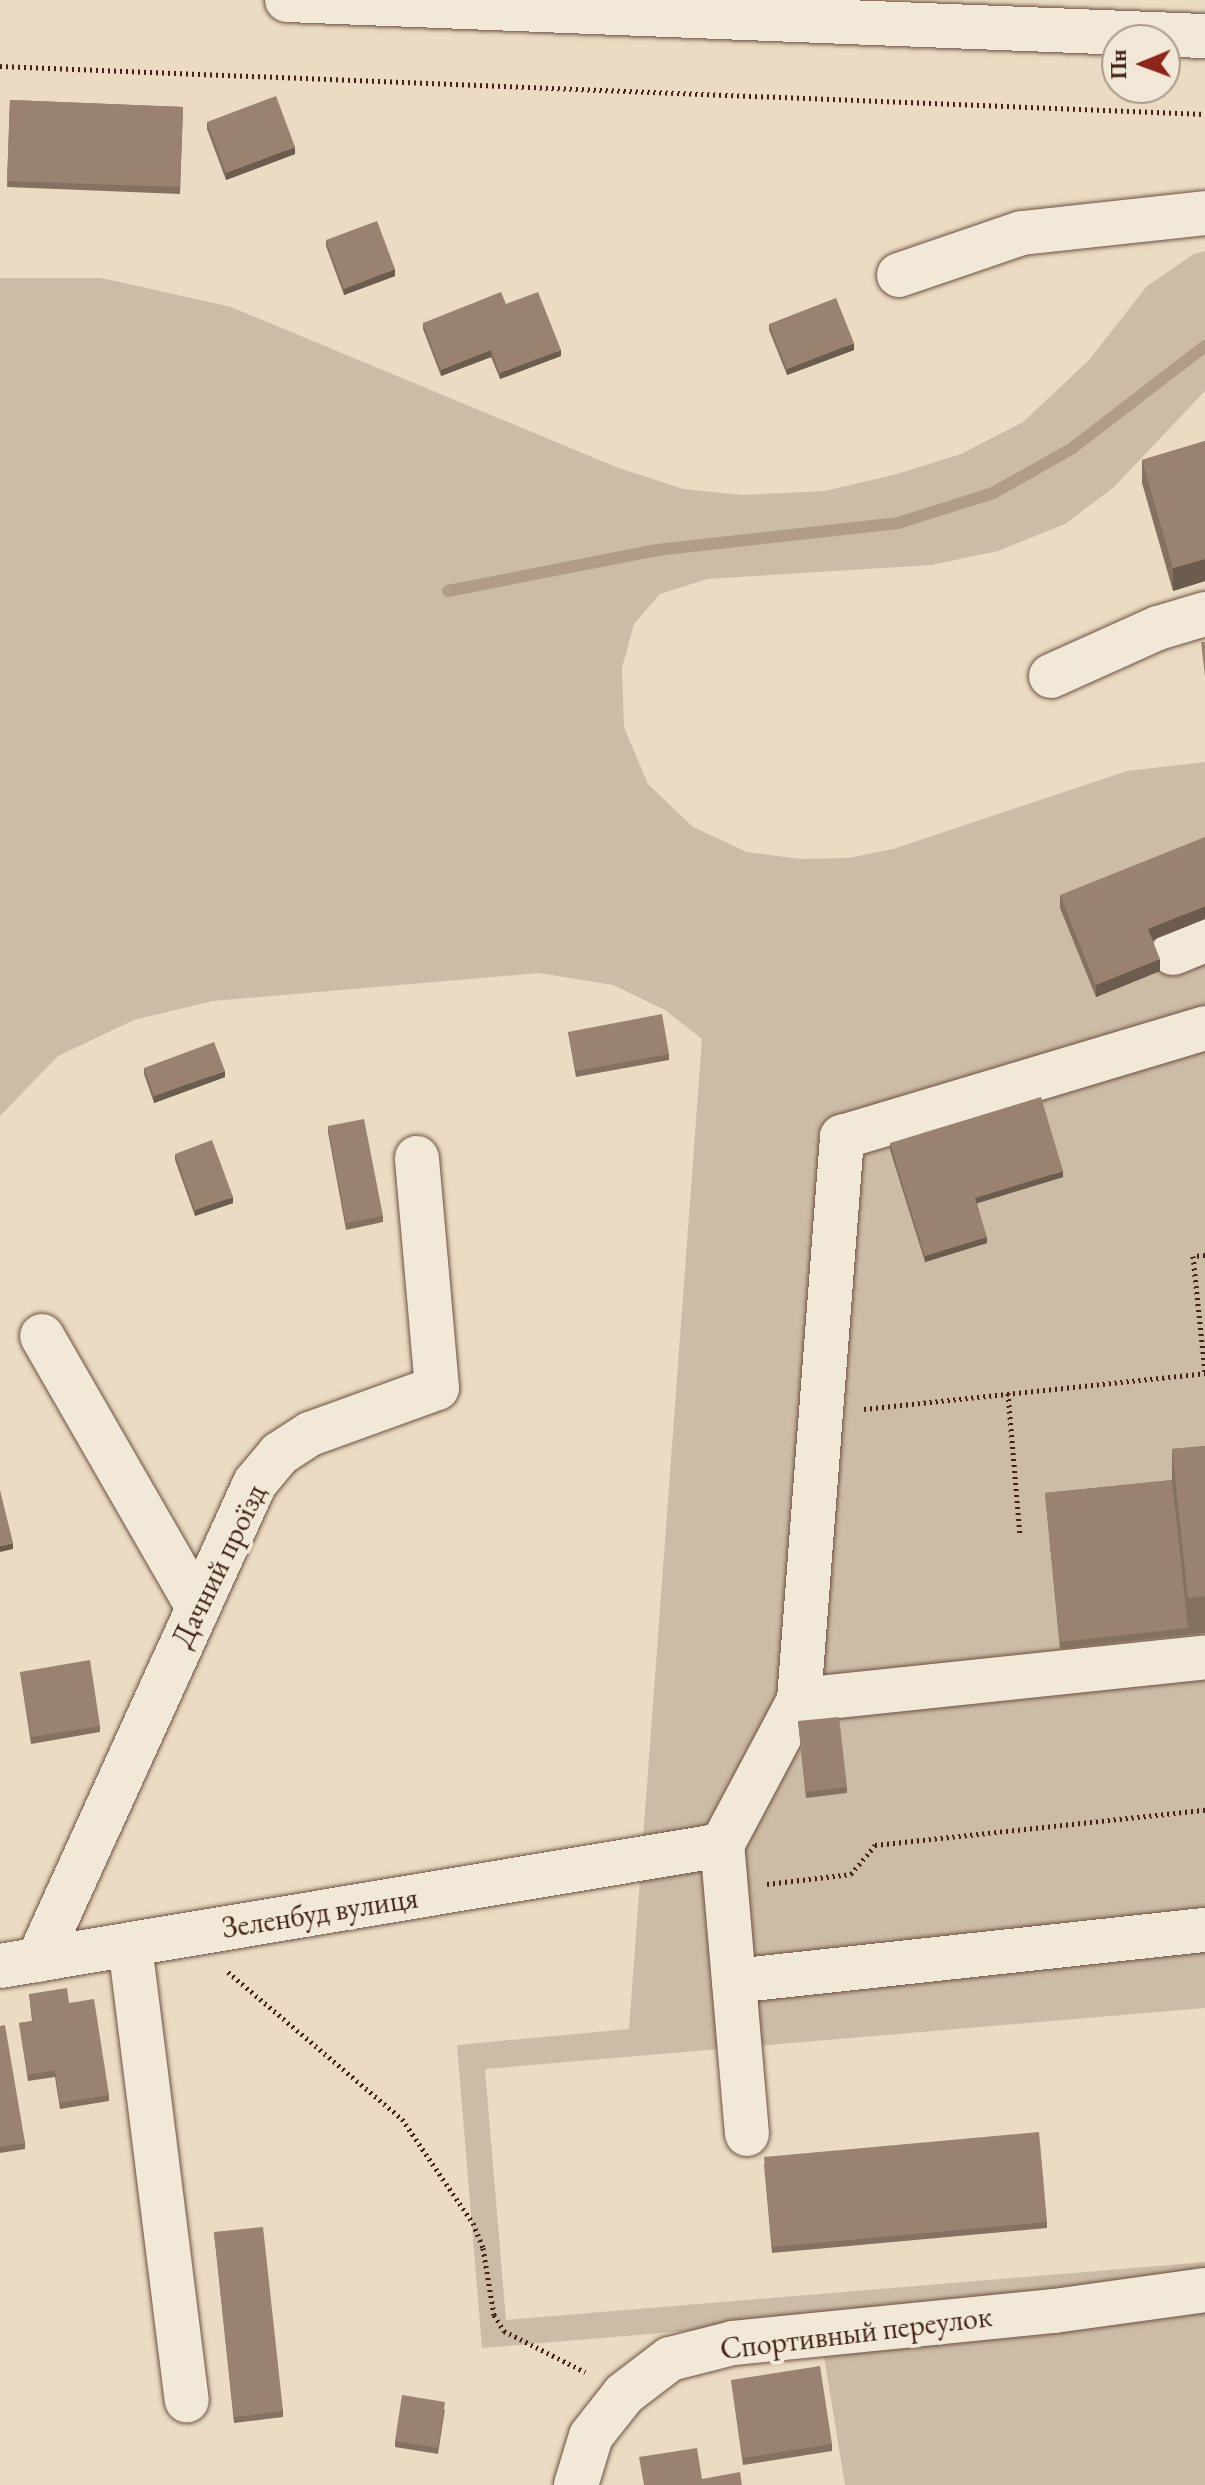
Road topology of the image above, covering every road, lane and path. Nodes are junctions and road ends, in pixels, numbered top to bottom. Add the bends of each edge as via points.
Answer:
1 (287, 0) edge
2 (1205, 36) edge
3 (0, 66) edge
4 (1205, 114) edge
5 (1205, 213) edge
6 (899, 275) dead end
7 (1205, 614) edge
8 (1051, 676) dead end
9 (1205, 1028) edge
10 (417, 1158) dead end
11 (1205, 1255) edge
12 (1202, 1320) edge
13 (42, 1336) dead end
14 (1205, 1373) edge
15 (1008, 1393) junction
16 (821, 1414) junction
17 (1020, 1535) dead end
18 (198, 1607) junction
19 (1205, 1657) edge
20 (799, 1700) junction
21 (1205, 1810) edge
22 (724, 1867) junction
23 (1205, 1930) edge
24 (184, 1935) junction
25 (130, 1945) junction
26 (19, 1963) edge
27 (734, 1981) junction
28 (747, 2134) dead end
29 (1205, 2290) edge
30 (592, 2375) dead end
31 (187, 2400) dead end
32 (576, 2485) edge

1 - 2 street
3 - 4 path
5 - 6 street via 1022,233
7 - 8 street via 1158,628
9 - 16 street via 842,1137
10 - 18 street, Дачний проїзд via 437,1388 310,1434 279,1454 255,1483
11 - 12 path via 1193,1256
12 - 14 path
13 - 18 street
14 - 15 path
15 - 16 path
15 - 17 path
16 - 20 street
18 - 26 street, Дачний проїзд
19 - 20 street
20 - 22 street
21 - 22 path via 875,1845 851,1874
22 - 24 street, Зеленбуд вулиця via 641,1859
22 - 27 street
23 - 27 street
24 - 25 street, Зеленбуд вулиця
24 - 30 path via 402,2119 473,2223 483,2248 494,2315 504,2331
25 - 26 street, Зеленбуд вулиця
25 - 31 street
27 - 28 street
29 - 32 street, Спортивный переулок via 1054,2311 733,2343 670,2359 624,2394 591,2436

